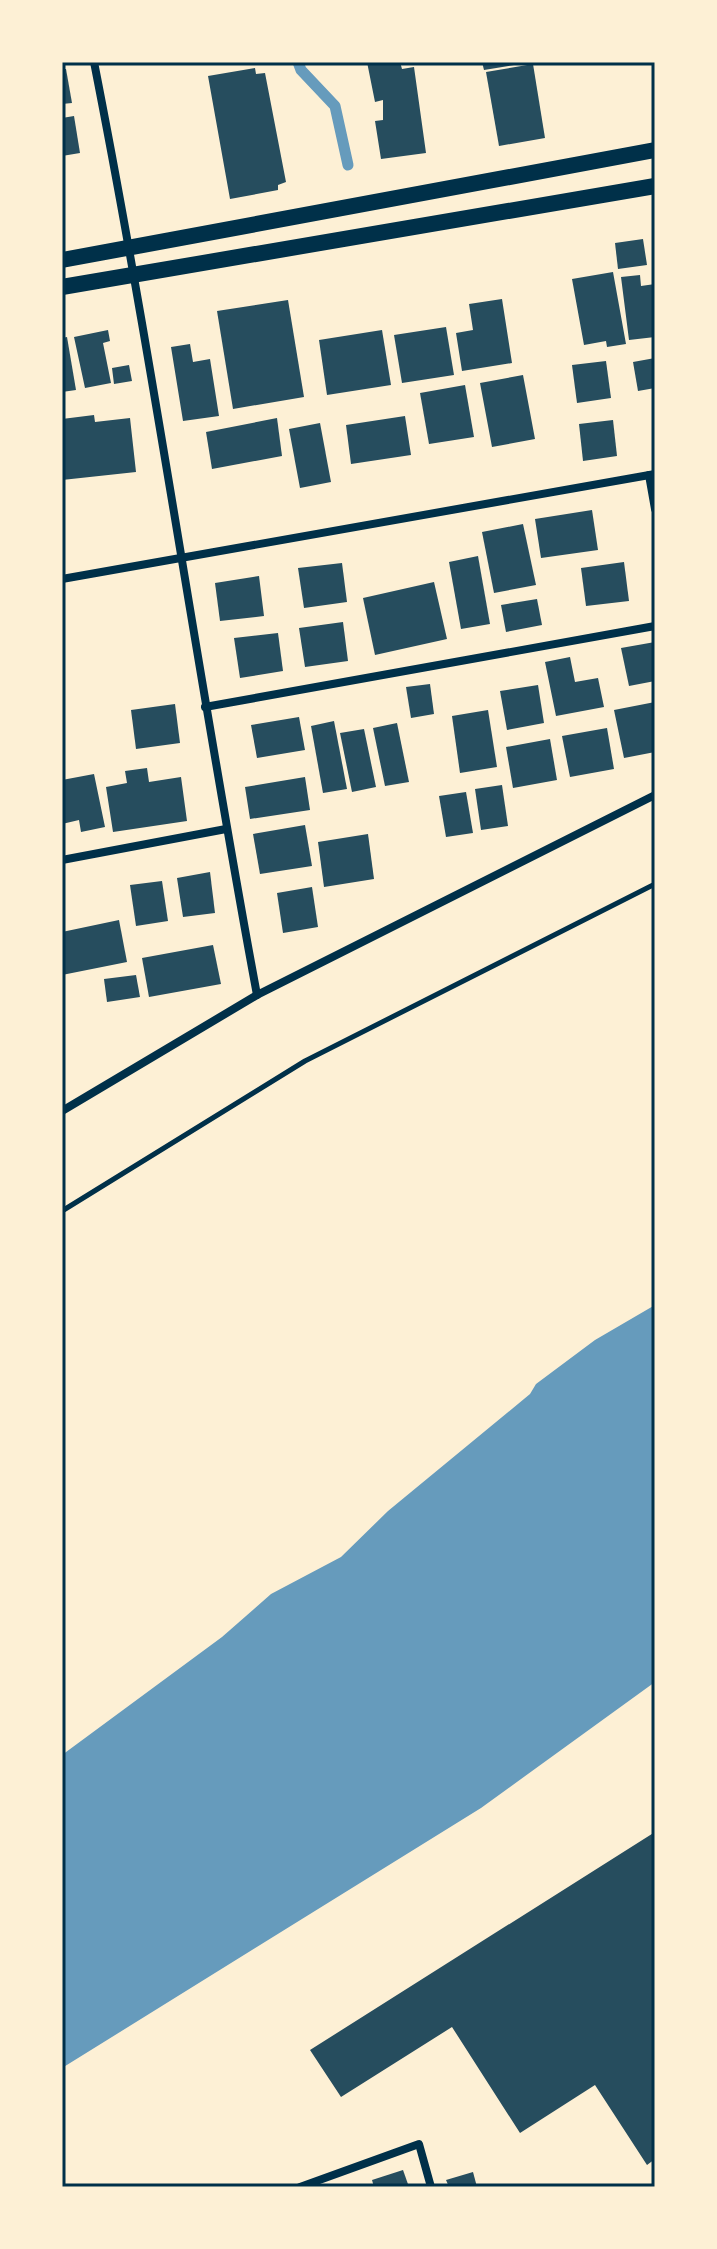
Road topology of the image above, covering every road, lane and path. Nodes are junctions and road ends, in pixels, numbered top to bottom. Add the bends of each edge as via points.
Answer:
1 (94, 62) edge
2 (655, 150) edge
3 (655, 186) edge
4 (130, 248) junction
5 (62, 260) edge
6 (135, 275) junction
7 (62, 287) edge
8 (652, 474) edge
9 (655, 509) edge
10 (180, 558) junction
11 (62, 579) edge
12 (655, 626) edge
13 (205, 707) junction
14 (655, 795) edge
15 (226, 829) junction
16 (62, 860) edge
17 (655, 884) edge
18 (257, 995) junction
19 (62, 1111) edge
20 (62, 1211) edge
21 (300, 2187) edge
22 (431, 2187) edge

1 - 4 street
2 - 4 main road
3 - 6 main road
4 - 5 main road
4 - 6 street
6 - 7 main road
6 - 10 street
8 - 9 street
8 - 10 street
10 - 11 street
10 - 13 street
12 - 13 street
13 - 15 street
14 - 18 street
15 - 16 street
15 - 18 street
17 - 20 path via 305,1061
18 - 19 street
21 - 22 street via 419,2144

